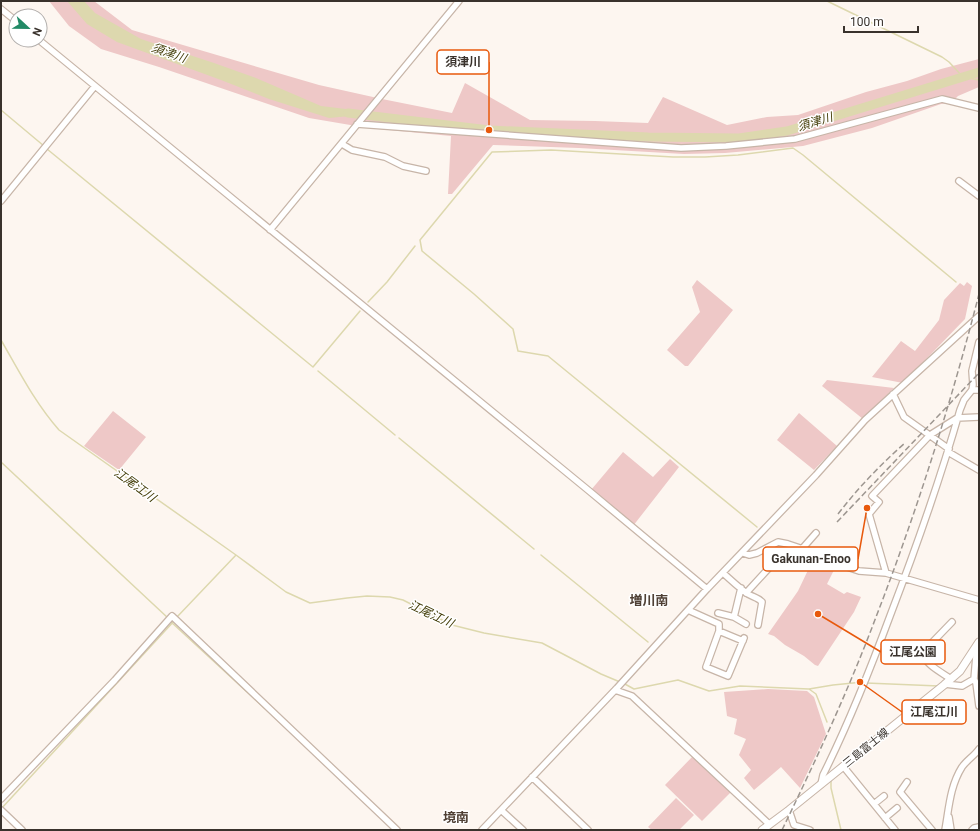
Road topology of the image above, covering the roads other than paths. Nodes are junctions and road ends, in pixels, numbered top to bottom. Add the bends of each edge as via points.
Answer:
1 (459, 1) edge
2 (48, 47) edge
3 (95, 86) junction
4 (979, 108) edge
5 (357, 124) junction
6 (342, 144) junction
7 (426, 171) dead end
8 (959, 181) dead end
9 (979, 196) edge
10 (1, 201) edge
11 (270, 230) junction
12 (979, 316) edge
13 (979, 342) edge
14 (972, 390) junction
15 (979, 390) edge
16 (893, 394) junction
17 (979, 417) edge
18 (958, 418) junction
19 (930, 435) junction
20 (948, 450) junction
21 (979, 470) edge
22 (816, 533) dead end
23 (803, 549) junction
24 (743, 553) junction
25 (787, 566) dead end
26 (769, 568) dead end
27 (723, 573) junction
28 (886, 573) junction
29 (904, 579) junction
30 (741, 588) junction
31 (707, 590) junction
32 (746, 592) junction
33 (979, 600) edge
34 (688, 610) junction
35 (718, 613) dead end
36 (734, 617) junction
37 (952, 622) dead end
38 (746, 624) dead end
39 (758, 625) dead end
40 (719, 631) junction
41 (978, 645) edge
42 (974, 679) junction
43 (948, 681) junction
44 (616, 689) junction
45 (978, 696) edge
46 (979, 706) edge
47 (979, 749) edge
48 (843, 766) junction
49 (532, 777) junction
50 (907, 782) dead end
51 (820, 784) junction
52 (884, 796) dead end
53 (1, 799) edge
54 (874, 804) junction
55 (897, 808) dead end
56 (1, 810) edge
57 (501, 810) junction
58 (789, 810) junction
59 (947, 815) junction
60 (885, 818) junction
61 (769, 824) junction
62 (979, 827) edge
63 (799, 828) edge
64 (22, 830) edge
65 (397, 830) edge
66 (482, 830) edge
67 (523, 830) edge
68 (588, 830) edge
69 (762, 830) edge
70 (810, 830) edge
71 (895, 830) edge
72 (932, 830) edge
73 (945, 830) edge
74 (951, 830) edge
75 (972, 830) edge

1 - 5 street
2 - 3 street
3 - 10 street
3 - 11 street
4 - 5 street via 942,99 795,139 681,148
5 - 6 street
6 - 7 street via 352,150 385,157 403,166
6 - 11 street
8 - 9 street
11 - 31 street
12 - 16 street
13 - 14 street via 972,371
14 - 15 street
14 - 18 street via 964,400
16 - 19 street via 904,417
16 - 24 street via 865,420
17 - 18 street
18 - 19 street
18 - 20 street
19 - 20 street
19 - 28 street via 872,496 879,502 869,514
20 - 21 street
20 - 29 street
22 - 23 street
23 - 24 street via 778,542 758,553
23 - 25 street
23 - 28 street via 859,571
24 - 27 street
26 - 32 street
27 - 30 street
27 - 31 street
28 - 29 street
29 - 33 street
29 - 51 street via 872,663
30 - 32 street
30 - 36 street
31 - 34 street
32 - 39 street via 762,602
34 - 40 street via 719,624
34 - 44 street
35 - 36 street
36 - 38 street
37 - 43 street via 922,653 924,659
40 - 40 street via 744,639 728,676 706,668
41 - 42 street
41 - 43 main road, 三島富士線 via 966,664
42 - 43 street via 962,686
42 - 45 street
43 - 48 main road, 三島富士線
44 - 49 street
44 - 61 street via 632,696
45 - 46 street
47 - 59 street via 973,758 966,762 956,779
48 - 51 main road, 三島富士線
48 - 54 street
49 - 57 street
49 - 68 street
50 - 72 street via 900,792
51 - 58 main road, 三島富士線
52 - 54 street
53 - 65 street via 172,616
54 - 60 street
55 - 60 street
56 - 64 street
57 - 66 street
57 - 67 street
58 - 61 main road, 三島富士線
58 - 63 street via 794,825
59 - 73 street
59 - 74 street
60 - 71 street
61 - 69 main road, 三島富士線
62 - 75 street
63 - 70 street

